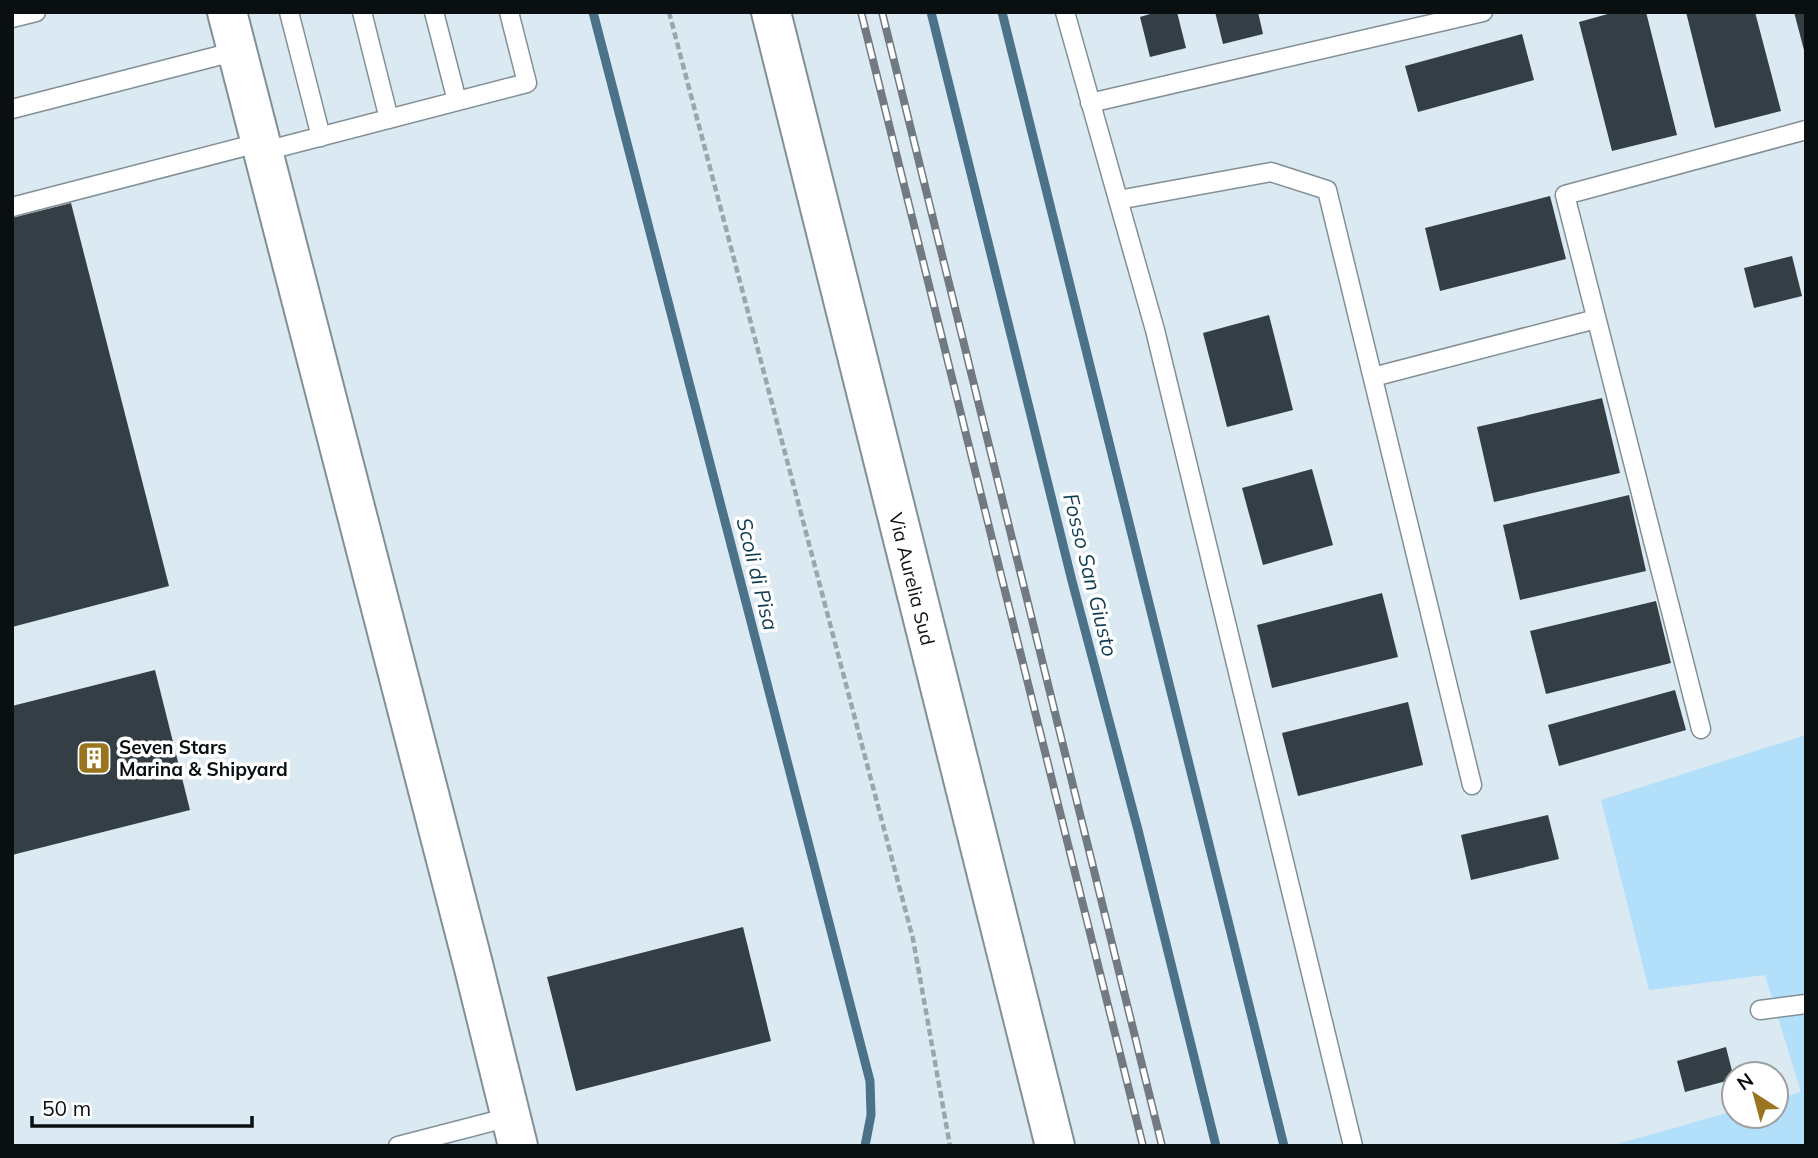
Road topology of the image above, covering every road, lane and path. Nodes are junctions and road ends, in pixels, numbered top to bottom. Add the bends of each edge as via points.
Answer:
1 (36, 12) edge
2 (227, 12) edge
3 (289, 12) edge
4 (362, 12) edge
5 (434, 12) edge
6 (509, 12) edge
7 (669, 12) edge
8 (771, 12) edge
9 (1065, 12) edge
10 (1483, 12) edge
11 (12, 18) edge
12 (237, 51) junction
13 (457, 101) junction
14 (1090, 103) junction
15 (12, 109) edge
16 (389, 119) junction
17 (1806, 130) edge
18 (321, 136) junction
19 (263, 146) junction
20 (1118, 200) junction
21 (12, 206) edge
22 (1596, 319) junction
23 (1373, 377) junction
24 (1701, 729) dead end
25 (1472, 785) dead end
26 (1806, 1004) edge
27 (1760, 1010) dead end
28 (514, 1131) edge
29 (398, 1146) edge
30 (950, 1146) edge
31 (1055, 1146) edge
32 (1353, 1146) edge

1 - 11 lane
2 - 12 main road
3 - 18 lane
4 - 16 lane
5 - 13 lane
6 - 13 lane via 527,83
7 - 30 path via 913,939
8 - 31 main road, Via Aurelia Sud
9 - 14 lane
10 - 14 lane
12 - 15 lane
12 - 19 main road
13 - 16 lane
14 - 20 lane
16 - 18 lane
17 - 22 lane via 1565,195
18 - 19 lane
19 - 21 lane
19 - 28 main road
20 - 23 lane via 1272,172 1328,190
20 - 32 lane via 1155,330
22 - 23 lane
22 - 24 lane
23 - 25 lane
26 - 27 lane
28 - 29 lane

